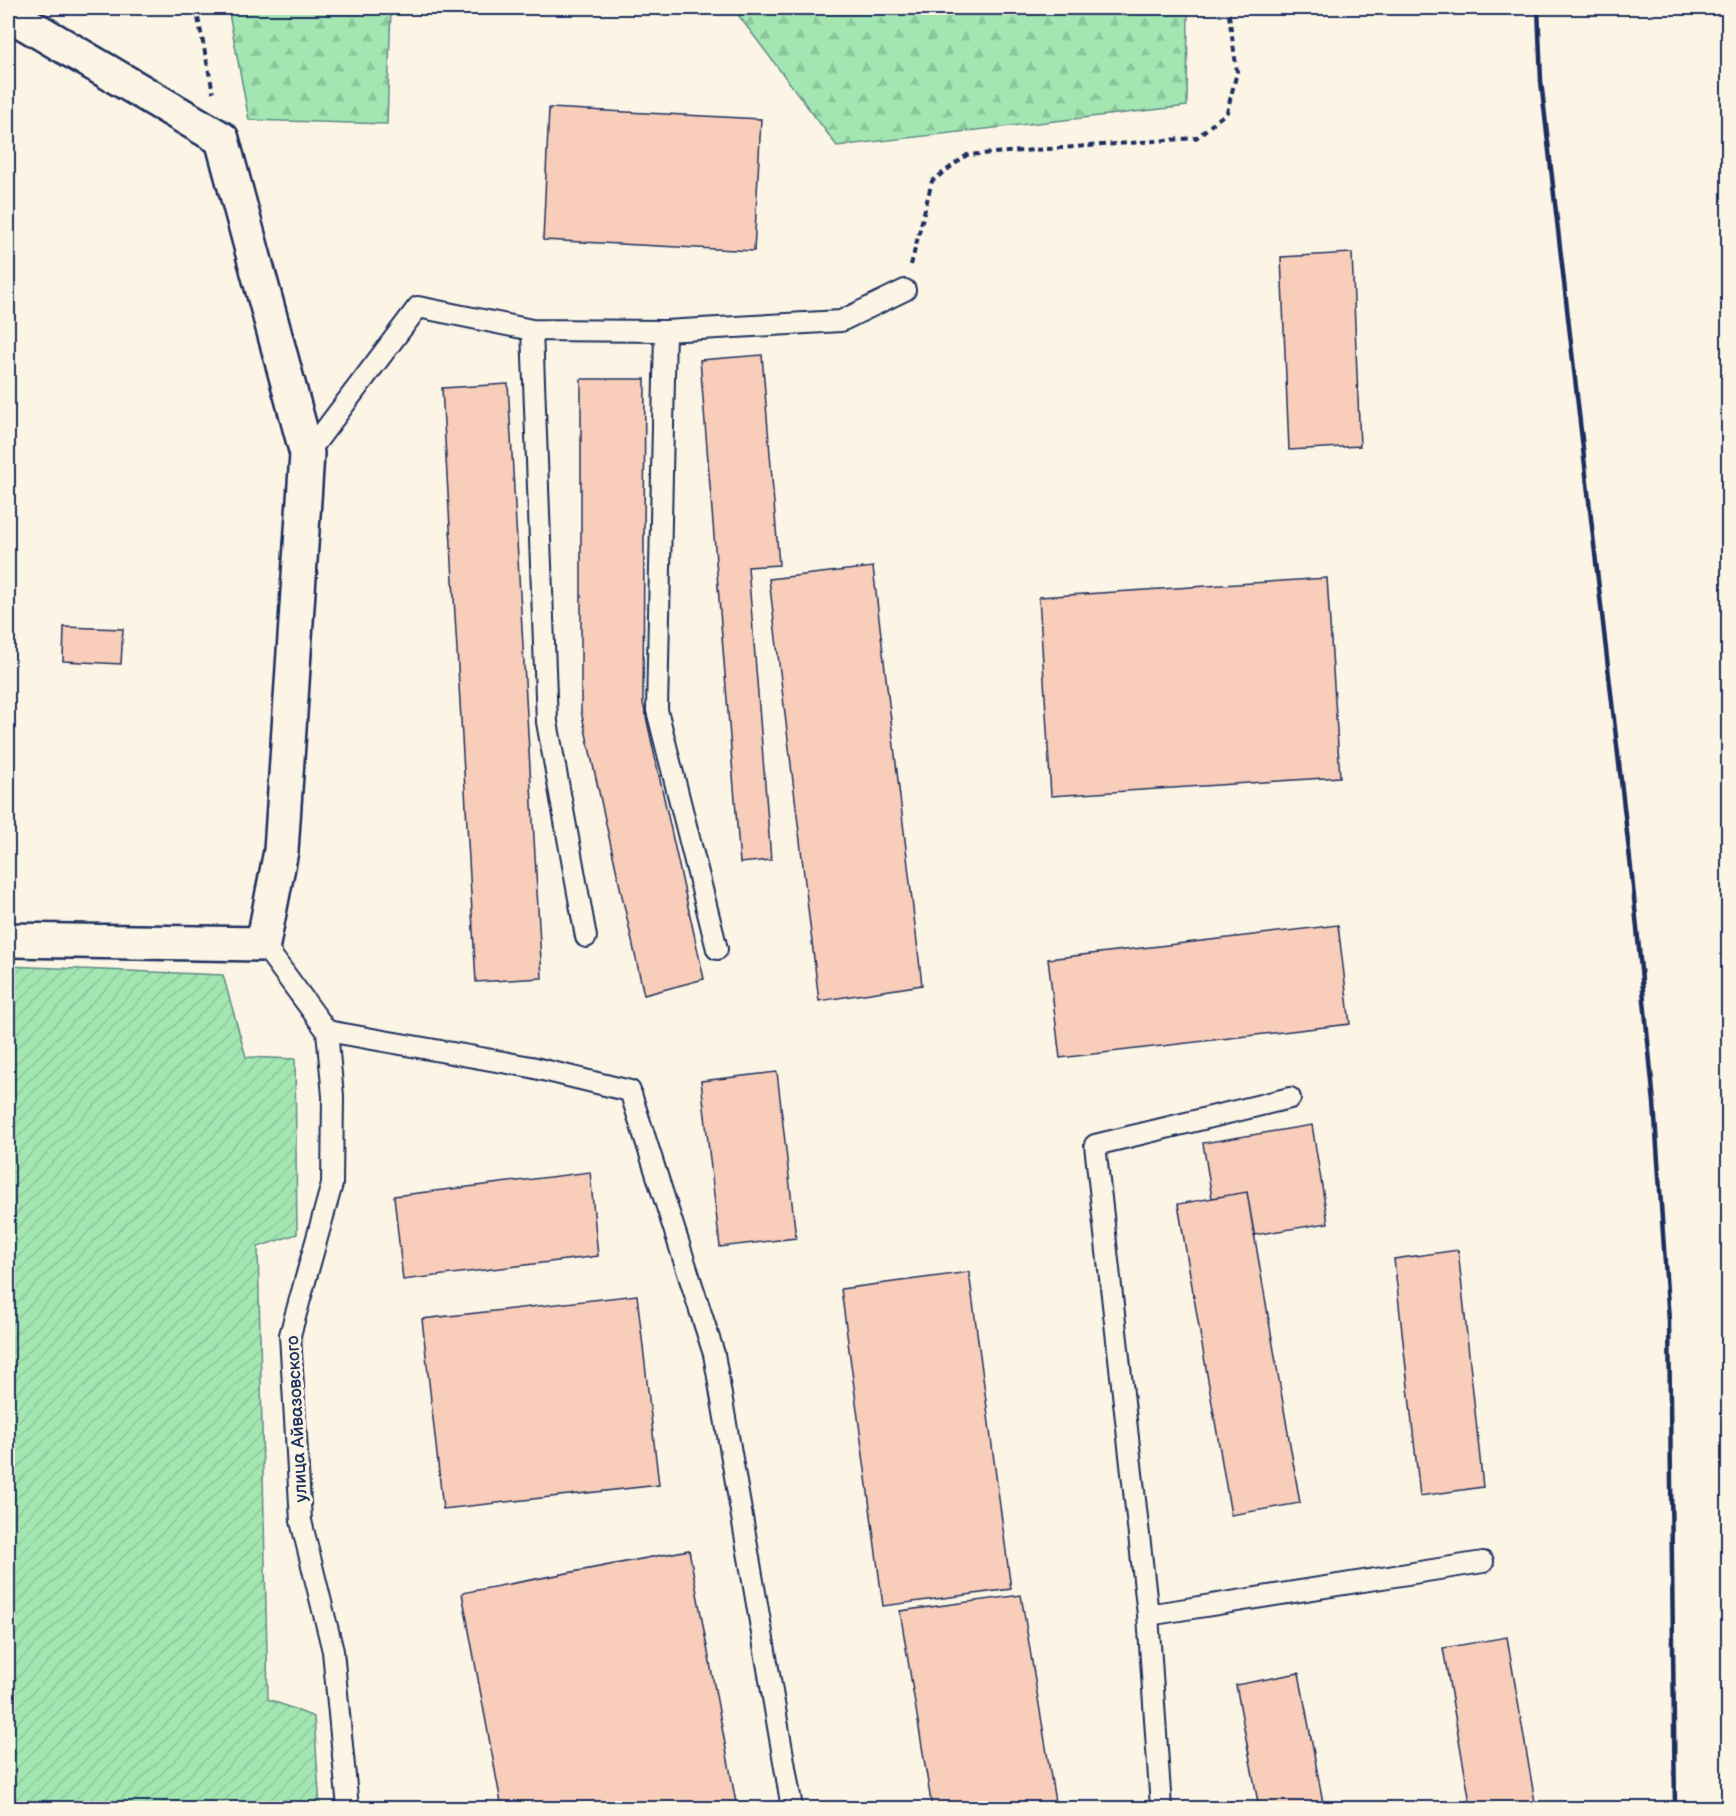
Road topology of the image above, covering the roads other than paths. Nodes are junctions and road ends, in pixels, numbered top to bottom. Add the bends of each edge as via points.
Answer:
1 (10, 18) edge
2 (905, 290) road end
3 (532, 330) junction
4 (665, 331) junction
5 (307, 454) junction
6 (586, 937) dead end
7 (8, 940) edge
8 (263, 945) junction
9 (717, 949) dead end
10 (327, 1031) junction
11 (1290, 1098) dead end
12 (1483, 1562) dead end
13 (1148, 1615) junction
14 (348, 1809) edge
15 (792, 1809) edge
16 (1161, 1809) edge

1 - 5 street via 222,139
2 - 4 lane via 841,321
3 - 4 lane
3 - 5 lane via 418,307
3 - 6 lane via 547,722
4 - 9 lane via 657,710
5 - 8 street via 281,850
7 - 8 street
8 - 10 lane
10 - 14 lane, улица Айвазовского via 333,1096 332,1184 290,1335 302,1521 333,1651
10 - 15 lane via 531,1067 630,1091 714,1354
11 - 13 lane via 1095,1145
12 - 13 lane
13 - 16 lane

